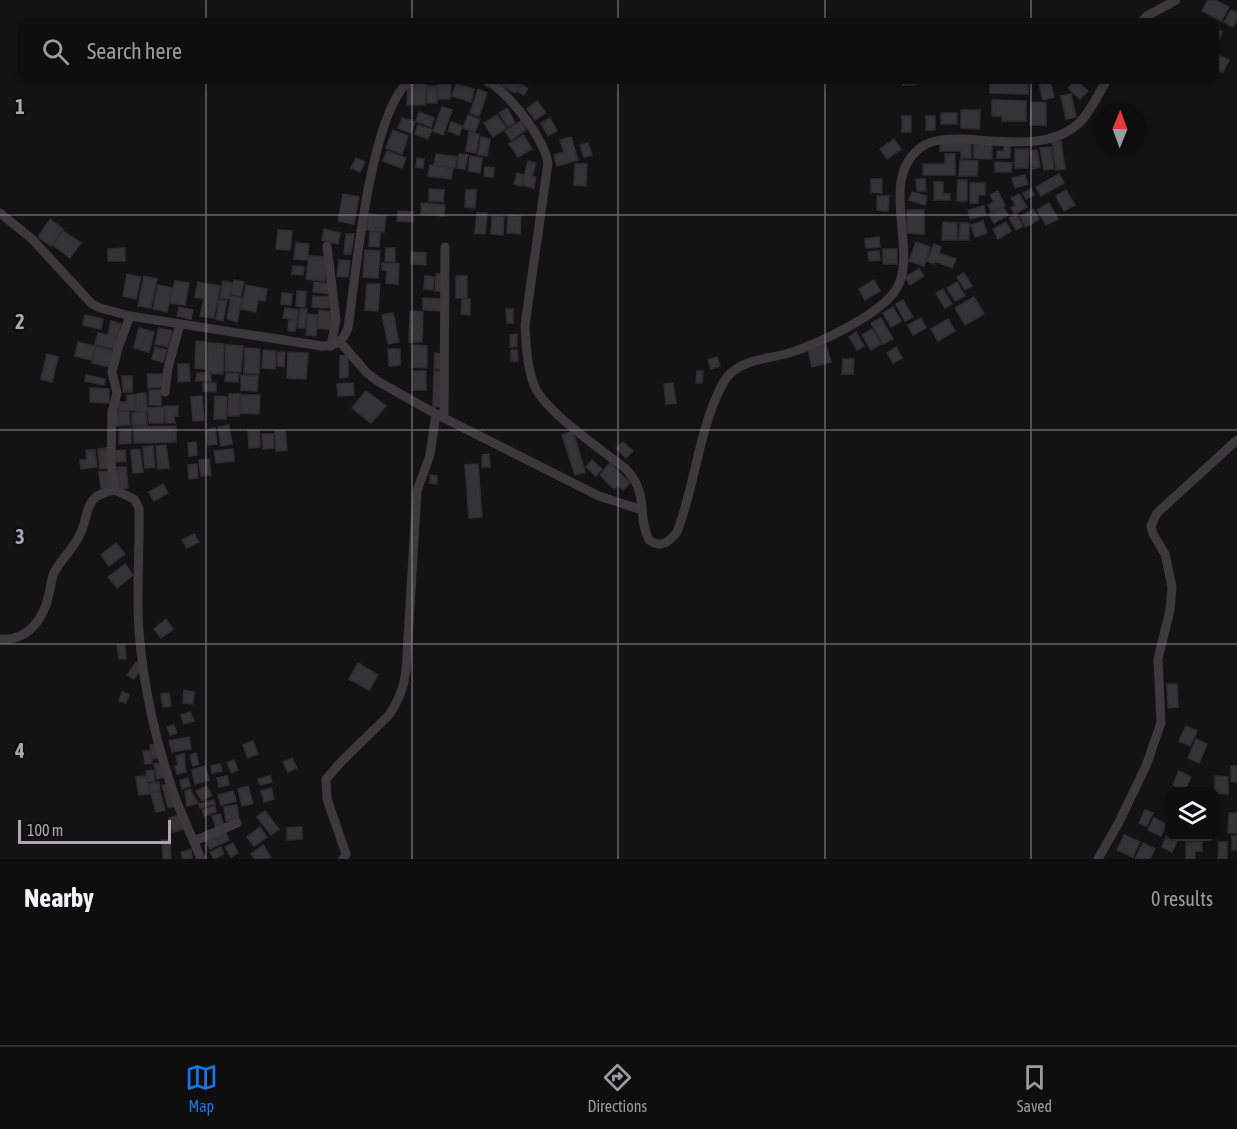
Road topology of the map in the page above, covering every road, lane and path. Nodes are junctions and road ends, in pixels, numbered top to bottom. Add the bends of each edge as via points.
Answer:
1 (1176, 0) edge
2 (1145, 18) edge
3 (405, 84) edge
4 (493, 84) edge
5 (1105, 84) edge
6 (0, 213) edge
7 (327, 246) dead end
8 (445, 247) dead end
9 (130, 316) junction
10 (180, 324) junction
11 (336, 344) junction
12 (165, 392) dead end
13 (440, 416) junction
14 (1237, 440) edge
15 (115, 490) junction
16 (642, 510) junction
17 (0, 639) edge
18 (237, 823) dead end
19 (194, 841) junction
20 (201, 859) edge
21 (343, 859) edge
22 (1098, 859) edge

1 - 2 street
3 - 11 street via 391,108 380,139 348,328
4 - 16 street via 524,115 548,163 525,325 534,386 546,405 634,478
5 - 16 street via 1086,115 1059,137 1029,141 934,141 915,153 899,191 903,263 902,276 893,293 878,308 814,345 752,362 727,377 709,416 677,532 665,543 649,540
6 - 9 street via 32,239 92,304
7 - 11 street
8 - 13 street
9 - 10 street
9 - 15 street via 112,372 117,393 112,412
10 - 11 street via 322,346
10 - 12 street
11 - 13 street via 379,382
13 - 16 street via 590,492
13 - 21 street via 417,491 405,679 400,696 389,715 326,779 327,799 346,854
14 - 22 street via 1153,519 1153,534 1168,561 1172,587 1158,658 1161,723 1146,766
15 - 17 street via 101,492 86,511 83,529 55,572 37,623 22,636
15 - 19 street via 134,499 139,508 138,616 142,664 164,759
18 - 19 street
19 - 20 street

